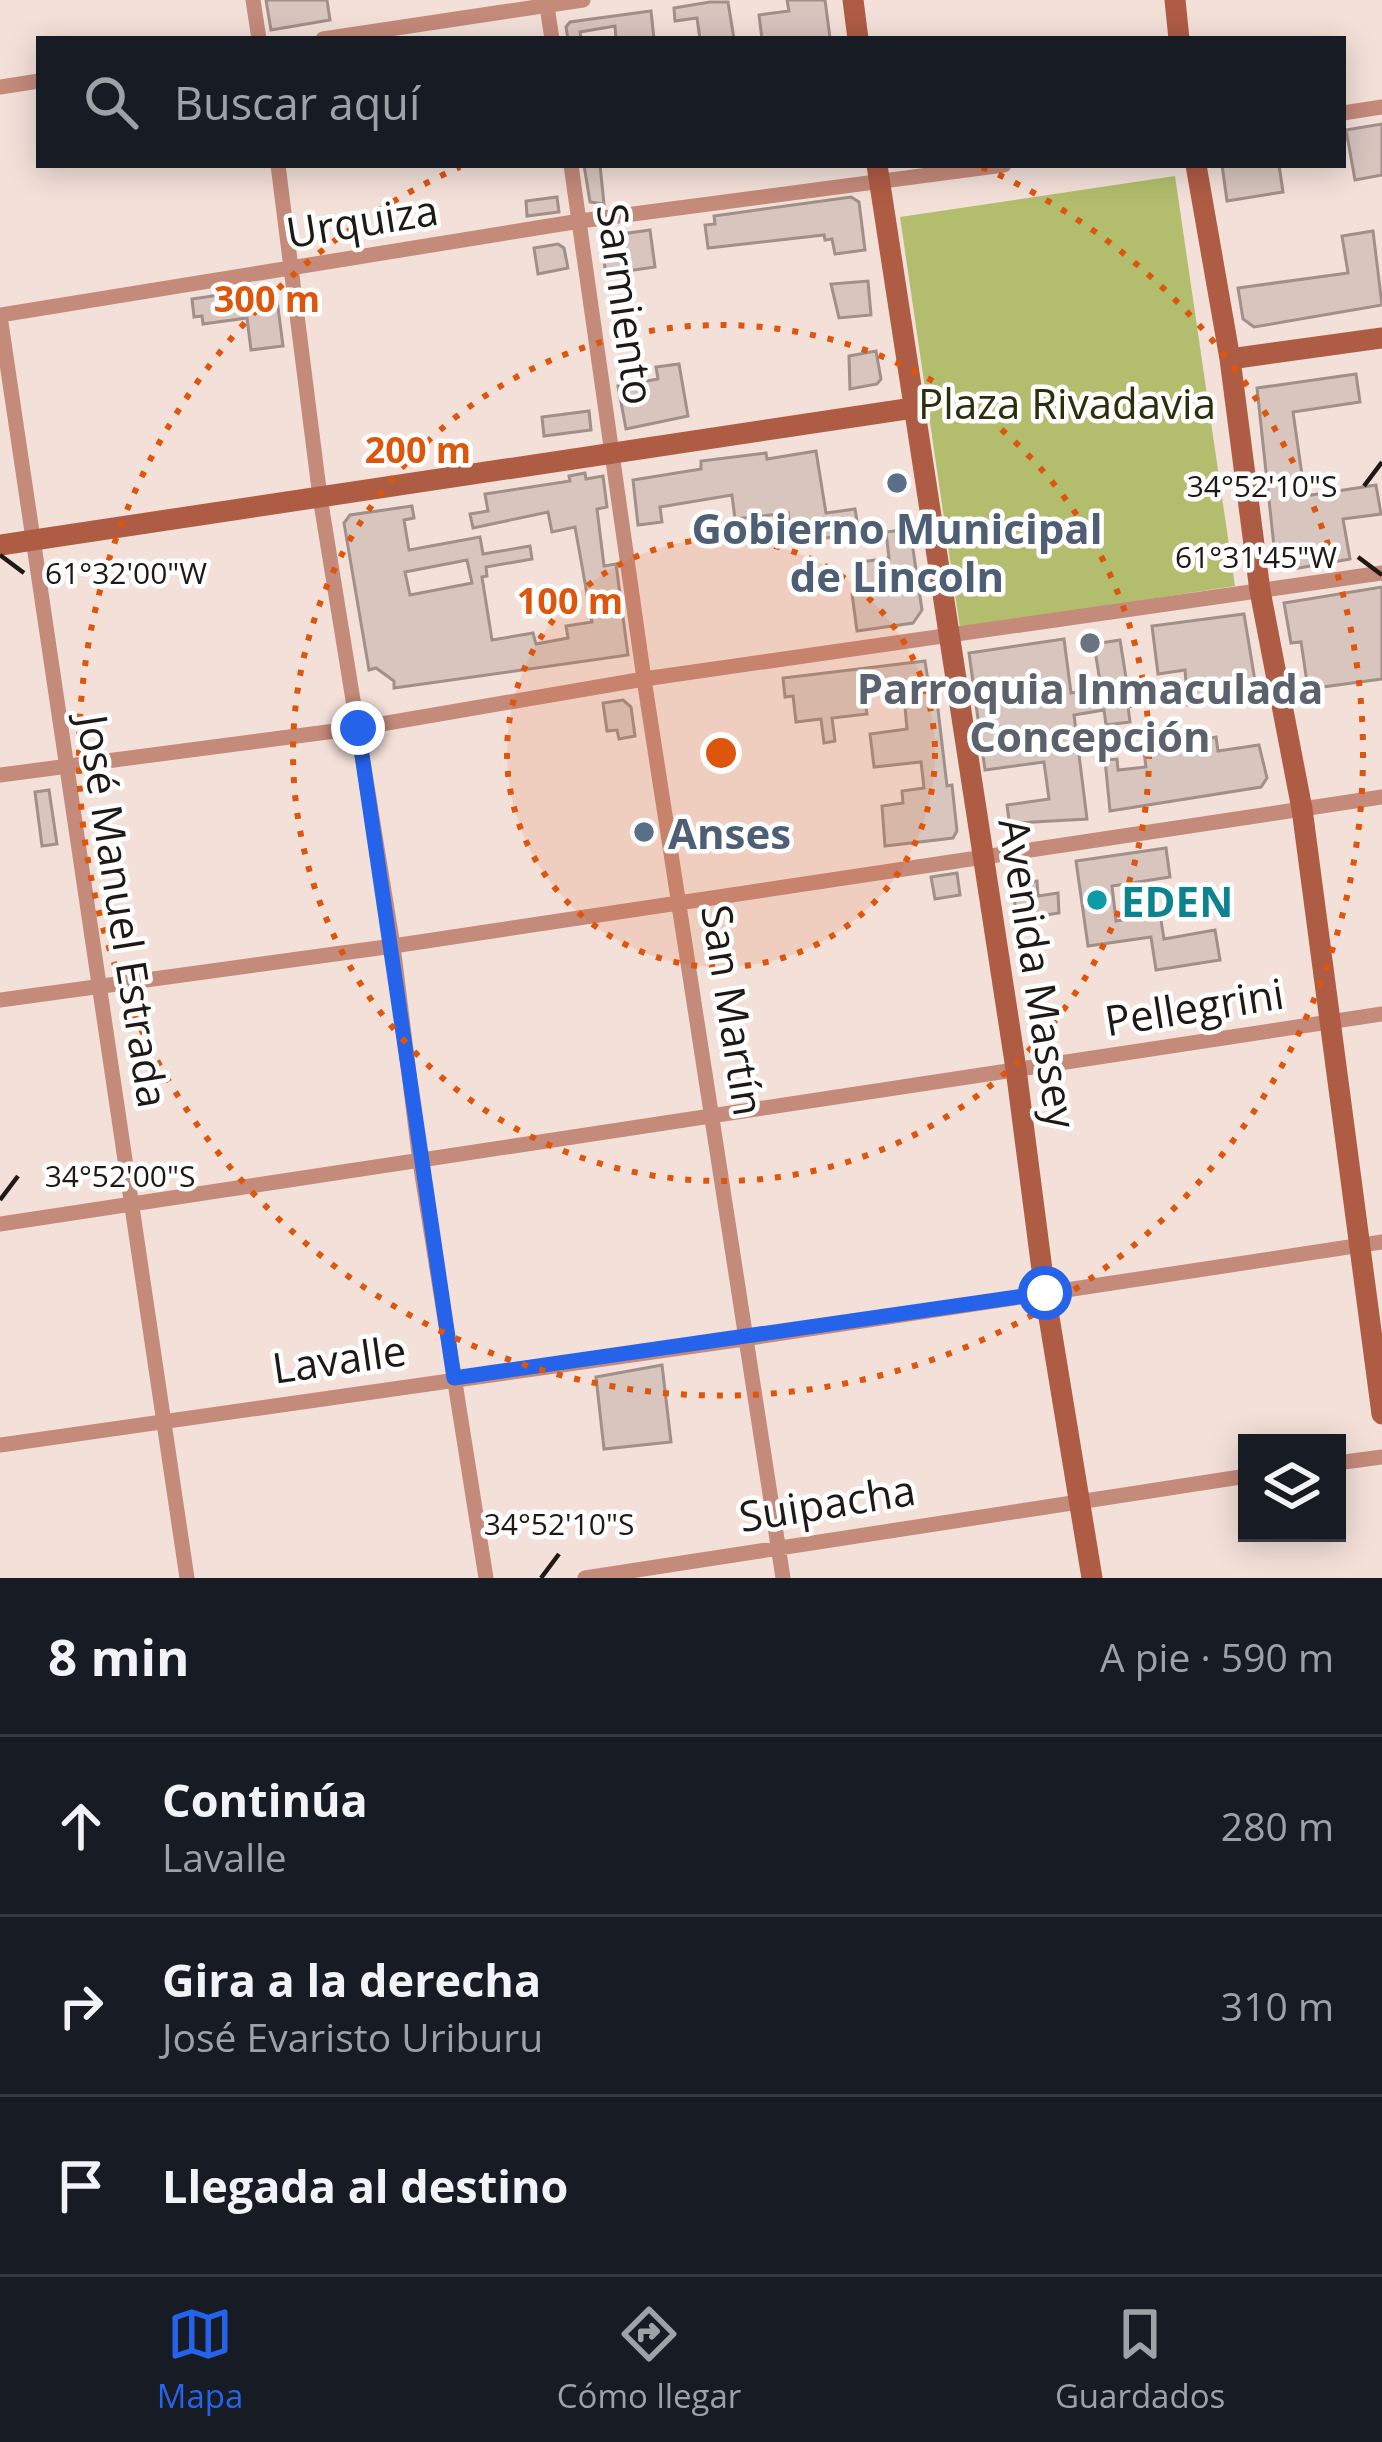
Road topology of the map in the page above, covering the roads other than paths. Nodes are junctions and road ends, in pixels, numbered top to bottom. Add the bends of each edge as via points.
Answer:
1 (253, 0) edge
2 (583, 0) edge
3 (853, 0) edge
4 (1174, 0) edge
5 (546, 2) edge
6 (259, 36) edge
7 (341, 36) edge
8 (552, 36) edge
9 (859, 36) edge
10 (1179, 36) edge
11 (36, 82) edge
12 (0, 87) edge
13 (1382, 107) edge
14 (1346, 113) edge
15 (278, 168) edge
16 (571, 168) edge
17 (962, 168) edge
18 (1197, 168) edge
19 (878, 174) edge
20 (580, 221) junction
21 (293, 268) junction
22 (0, 316) edge
23 (1382, 338) edge
24 (1230, 359) junction
25 (913, 408) junction
26 (611, 452) junction
27 (320, 497) junction
28 (32, 540) junction
29 (0, 545) edge
30 (1382, 573) edge
31 (1260, 591) junction
32 (949, 637) junction
33 (644, 679) junction
34 (358, 728) junction
35 (65, 765) junction
36 (0, 775) edge
37 (1382, 797) edge
38 (1302, 809) junction
39 (982, 858) junction
40 (681, 902) junction
41 (393, 946) junction
42 (100, 984) junction
43 (0, 1000) edge
44 (1382, 1014) edge
45 (1331, 1022) junction
46 (1016, 1069) junction
47 (714, 1119) junction
48 (421, 1162) junction
49 (134, 1206) junction
50 (0, 1224) edge
51 (1371, 1244) edge
52 (1045, 1293) junction
53 (744, 1339) junction
54 (454, 1378) junction
55 (1382, 1414) edge
56 (163, 1420) junction
57 (0, 1445) edge
58 (1382, 1457) edge
59 (1346, 1462) edge
60 (1238, 1477) edge
61 (1082, 1499) junction
62 (778, 1546) junction
63 (188, 1578) edge
64 (485, 1578) edge
65 (585, 1578) edge
66 (783, 1578) edge
67 (1093, 1578) edge

1 - 6 street
2 - 5 street
3 - 9 main road
4 - 10 main road
5 - 7 street
5 - 8 street
11 - 12 street
13 - 14 street
15 - 21 street
16 - 20 street, Sarmiento
17 - 19 street, Urquiza
18 - 24 main road
19 - 20 street, Urquiza
19 - 25 main road, Avenida Massey
20 - 21 street, Urquiza
20 - 26 street, Sarmiento
21 - 22 street, Urquiza
21 - 27 street
22 - 28 street, José Manuel Estrada
23 - 24 main road
24 - 31 main road
25 - 26 main road
25 - 32 main road, Avenida Massey
26 - 27 main road
26 - 33 street, San Martín
27 - 28 main road
27 - 34 street
28 - 29 main road
28 - 35 street, José Manuel Estrada
30 - 31 street
31 - 32 street
31 - 38 main road
32 - 33 street
32 - 39 main road, Avenida Massey
33 - 34 street
33 - 40 street, San Martín
34 - 35 street
34 - 41 street
35 - 36 street
35 - 42 street, José Manuel Estrada
37 - 38 street
38 - 39 street
38 - 45 main road
39 - 40 street
39 - 46 main road, Avenida Massey
40 - 41 street
40 - 47 street, San Martín
41 - 42 street
41 - 48 street
42 - 43 street
42 - 49 street, José Manuel Estrada
44 - 45 street, Pellegrini
45 - 46 street, Pellegrini
45 - 51 main road
46 - 47 street, Pellegrini
46 - 52 main road, Avenida Massey
47 - 48 street, Pellegrini
47 - 53 street, San Martín
48 - 49 street, Pellegrini
48 - 54 street
49 - 50 street, Pellegrini
49 - 56 street, José Manuel Estrada
51 - 52 street, Lavalle
51 - 55 main road
52 - 53 street, Lavalle
52 - 61 main road, Avenida Massey
53 - 54 street, Lavalle
53 - 62 street, San Martín
54 - 56 street, Lavalle
54 - 64 street
56 - 57 street, Lavalle
56 - 63 street, José Manuel Estrada
58 - 59 street
60 - 61 street, Suipacha
61 - 62 street, Suipacha
61 - 67 main road, Avenida Massey
62 - 65 street, Suipacha
62 - 66 street, San Martín

